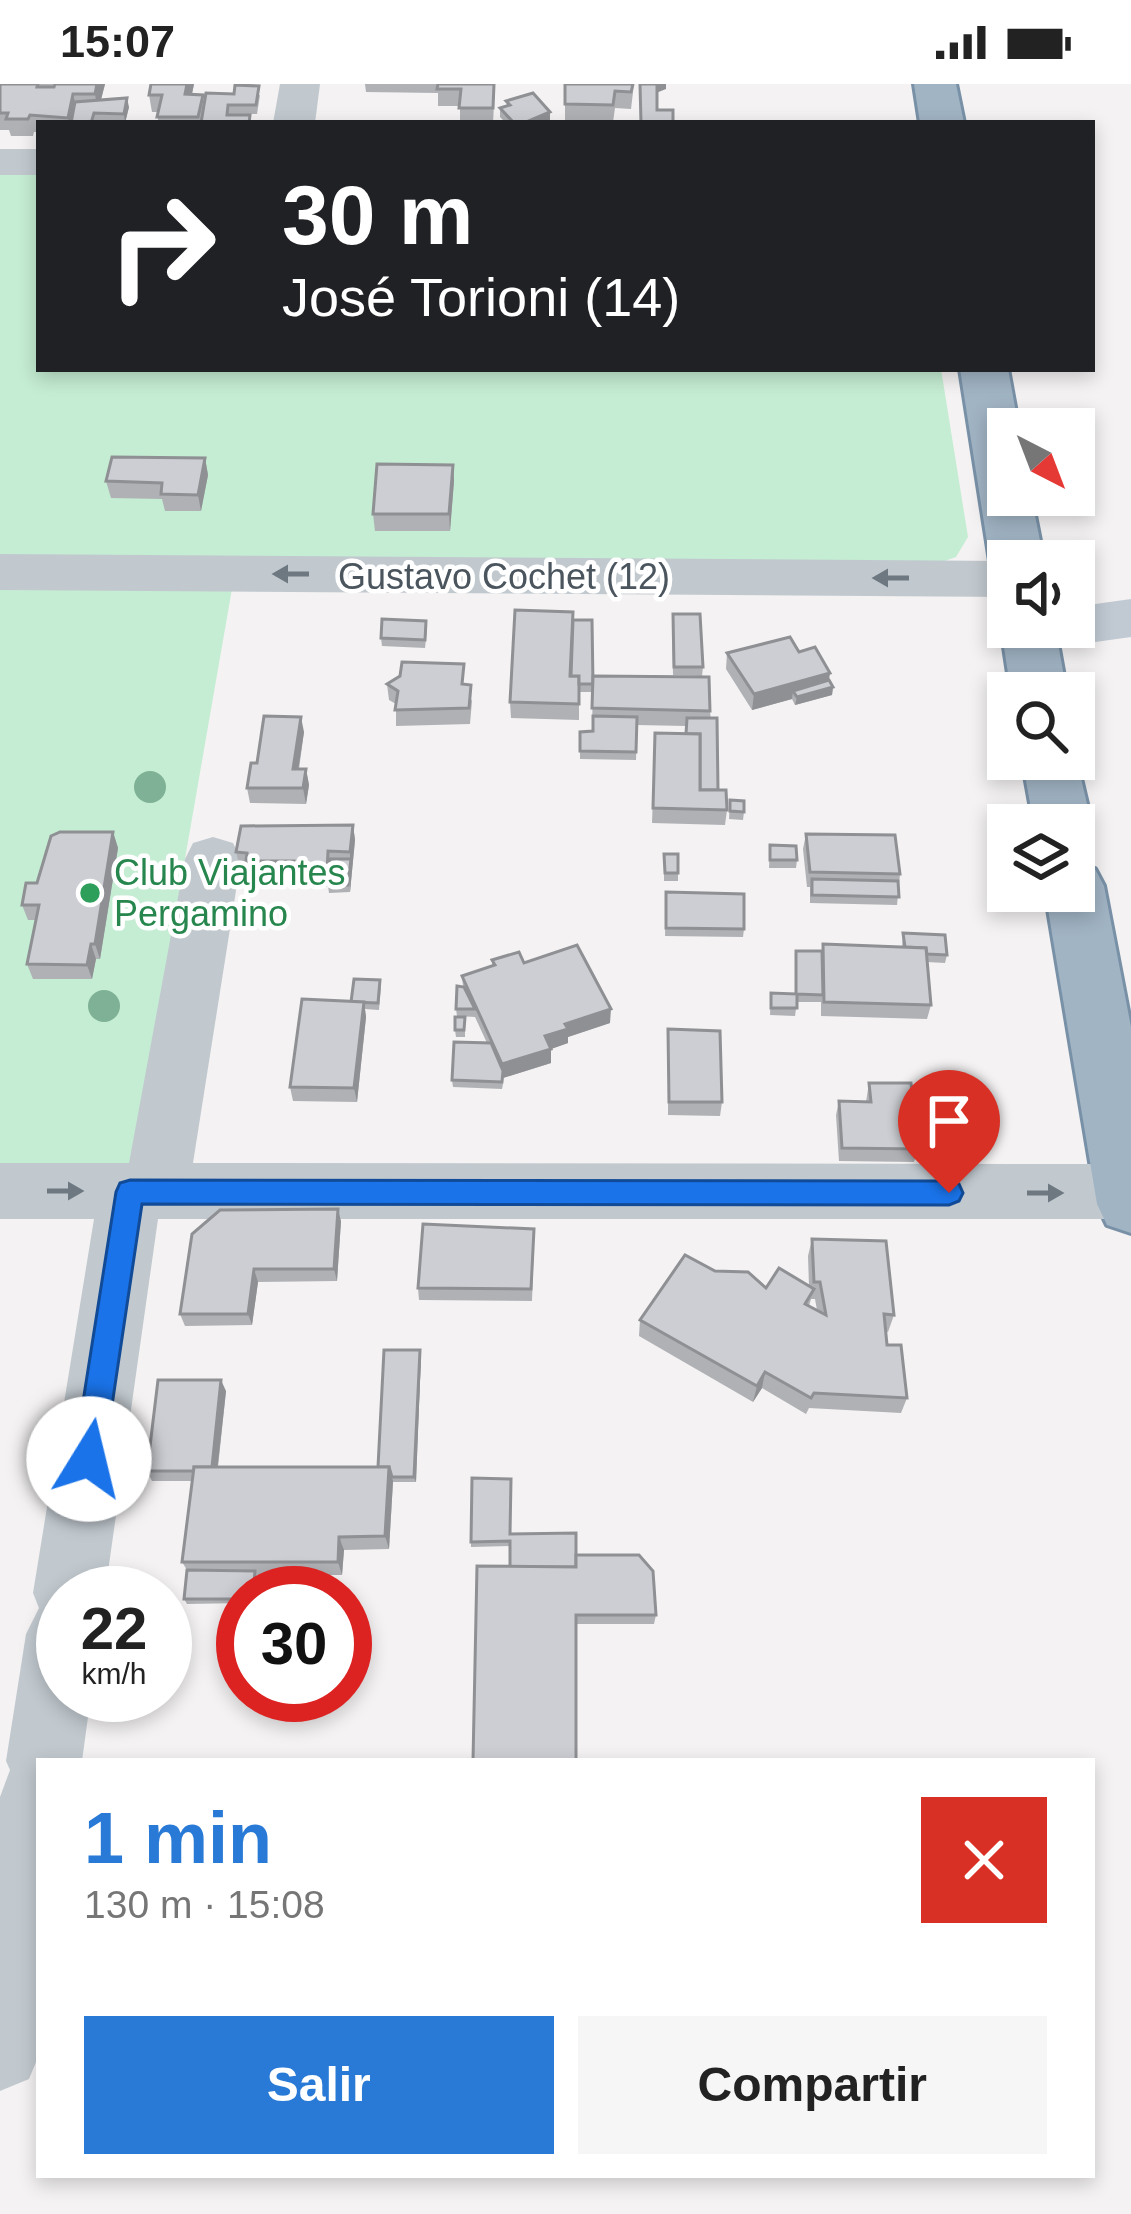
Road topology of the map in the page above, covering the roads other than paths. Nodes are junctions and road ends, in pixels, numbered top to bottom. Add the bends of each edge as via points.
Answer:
1 (300, 84) edge
2 (935, 84) edge
3 (294, 120) edge
4 (941, 120) edge
5 (0, 162) edge
6 (36, 162) edge
7 (985, 372) edge
8 (1013, 540) edge
9 (0, 572) edge
10 (987, 579) edge
11 (1131, 618) edge
12 (1095, 622) edge
13 (213, 859) dead end
14 (1079, 912) edge
15 (0, 1191) edge
16 (143, 1192) junction
17 (1130, 1198) edge
18 (74, 1566) edge
19 (50, 1722) edge
20 (44, 1758) edge
21 (36, 1812) edge
22 (0, 2050) edge

1 - 3 street
2 - 4 highway
5 - 6 street
7 - 8 highway
10 -> 9 street, Gustavo Cochet (12)
11 - 12 main road
13 - 16 street
14 - 17 highway
15 -> 16 street
16 -> 17 street
16 - 18 street
19 - 20 street
21 - 22 street

